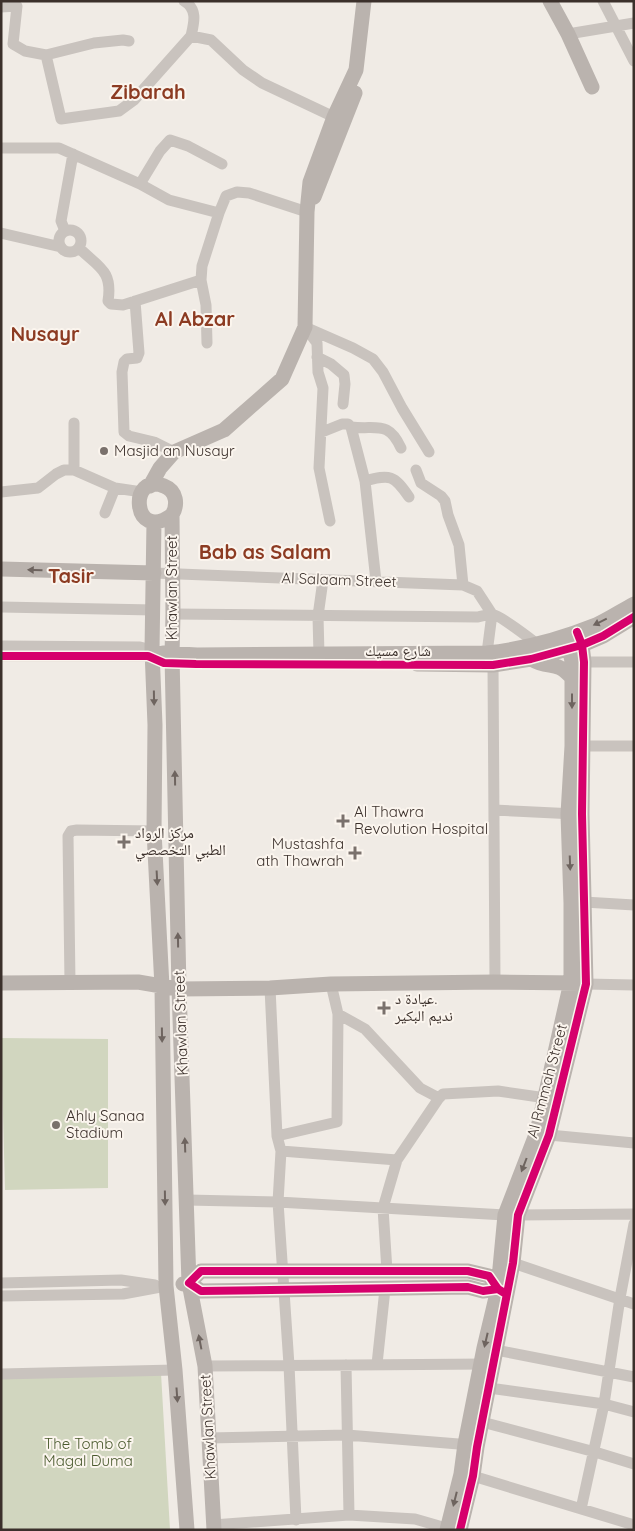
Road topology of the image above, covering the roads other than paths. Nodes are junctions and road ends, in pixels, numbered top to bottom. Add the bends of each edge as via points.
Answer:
1 (184, 1) edge
2 (364, 1) edge
3 (372, 1) edge
4 (550, 1) edge
5 (603, 1) edge
6 (19, 3) edge
7 (1, 7) edge
8 (634, 23) edge
9 (616, 27) junction
10 (568, 34) junction
11 (191, 36) junction
12 (129, 41) dead end
13 (46, 55) junction
14 (634, 61) edge
15 (592, 87) dead end
16 (334, 117) junction
17 (1, 148) edge
18 (73, 154) junction
19 (222, 164) dead end
20 (140, 184) junction
21 (307, 212) junction
22 (219, 213) junction
23 (65, 231) junction
24 (1, 233) edge
25 (62, 248) junction
26 (79, 248) junction
27 (201, 280) junction
28 (135, 301) junction
29 (305, 327) junction
30 (207, 343) dead end
31 (317, 357) junction
32 (343, 404) dead end
33 (74, 422) dead end
34 (351, 427) junction
35 (322, 432) junction
36 (401, 448) dead end
37 (429, 452) dead end
38 (170, 456) junction
39 (74, 470) junction
40 (416, 470) dead end
41 (365, 481) junction
42 (115, 488) junction
43 (146, 489) junction
44 (170, 490) junction
45 (1, 492) edge
46 (409, 497) dead end
47 (104, 513) dead end
48 (172, 515) junction
49 (330, 521) dead end
50 (154, 522) junction
51 (154, 540) junction
52 (172, 540) junction
53 (1, 569) edge
54 (154, 573) junction
55 (173, 573) junction
56 (323, 580) junction
57 (376, 581) junction
58 (463, 585) junction
59 (634, 604) edge
60 (1, 607) edge
61 (154, 610) junction
62 (173, 614) junction
63 (492, 614) junction
64 (318, 616) junction
65 (634, 617) edge
66 (573, 640) junction
67 (538, 644) junction
68 (1, 646) edge
69 (153, 654) junction
70 (319, 655) junction
71 (1, 656) edge
72 (172, 659) junction
73 (490, 659) junction
74 (531, 659) junction
75 (584, 662) junction
76 (634, 662) edge
77 (572, 678) junction
78 (174, 724) junction
79 (155, 725) junction
80 (583, 746) junction
81 (634, 746) edge
82 (494, 810) junction
83 (575, 814) junction
84 (154, 831) junction
85 (584, 902) junction
86 (634, 904) edge
87 (495, 982) junction
88 (1, 983) edge
89 (70, 983) junction
90 (579, 983) junction
91 (331, 984) junction
92 (634, 985) edge
93 (162, 987) junction
94 (270, 988) junction
95 (179, 989) junction
96 (1, 992) edge
97 (338, 1014) junction
98 (439, 1098) junction
99 (546, 1098) junction
100 (549, 1135) junction
101 (277, 1136) junction
102 (634, 1143) edge
103 (281, 1151) junction
104 (397, 1160) junction
105 (187, 1200) junction
106 (278, 1202) junction
107 (383, 1208) junction
108 (634, 1214) edge
109 (512, 1215) junction
110 (634, 1224) edge
111 (513, 1263) junction
112 (387, 1271) junction
113 (282, 1272) junction
114 (1, 1283) edge
115 (189, 1283) junction
116 (166, 1286) junction
117 (284, 1289) junction
118 (385, 1290) junction
119 (502, 1291) junction
120 (1, 1296) edge
121 (620, 1298) junction
122 (634, 1304) edge
123 (490, 1359) junction
124 (377, 1364) junction
125 (289, 1365) junction
126 (346, 1365) junction
127 (205, 1366) junction
128 (175, 1370) junction
129 (610, 1371) junction
130 (1, 1374) edge
131 (634, 1377) edge
132 (489, 1388) junction
133 (604, 1404) junction
134 (634, 1412) edge
135 (482, 1422) junction
136 (347, 1435) junction
137 (292, 1436) junction
138 (209, 1438) junction
139 (471, 1445) junction
140 (595, 1452) junction
141 (634, 1464) edge
142 (473, 1476) junction
143 (581, 1509) junction
144 (349, 1515) junction
145 (296, 1520) junction
146 (634, 1525) edge
147 (213, 1527) edge
148 (452, 1529) edge
149 (187, 1530) edge

1 - 11 street via 193,10
2 - 16 street via 356,70
3 - 21 street via 363,72
4 - 10 street
5 - 9 street
6 - 7 street
6 - 13 street via 13,44 25,51
8 - 9 street
9 - 10 street
9 - 14 street
10 - 15 street
11 - 13 street via 134,100 119,111 61,119
11 - 16 street via 210,40 262,83
12 - 13 street via 94,43
16 - 21 street via 310,182
17 - 18 street via 59,148
18 - 20 street
18 - 23 street via 61,221
19 - 20 street via 170,140
20 - 22 street via 169,200
21 - 22 street via 237,192 226,196
21 - 29 street
22 - 27 street via 202,266
23 - 25 street via 60,236
23 - 26 street via 79,234
24 - 25 street
25 - 26 street via 72,252
26 - 28 street via 107,274 108,301 111,304
27 - 28 street
27 - 30 street via 206,305
28 - 38 street via 139,353 137,358 124,362 122,372 124,432 154,442
29 - 31 street via 317,343
29 - 37 street via 373,359
29 - 38 street via 282,379 224,430
31 - 32 street via 344,375
31 - 35 street via 323,388
33 - 39 street
34 - 35 street via 342,424
34 - 36 street via 385,428 395,434
34 - 41 street
35 - 49 street via 319,468
38 - 43 street
38 - 44 street
39 - 42 street
39 - 45 street via 56,474 38,488
40 - 58 street via 421,483 445,501 459,545
41 - 46 street via 388,476 398,481
41 - 57 street
42 - 43 street
42 - 47 street
43 - 44 street via 157,484
43 - 50 street via 138,504 139,510
44 - 48 street via 176,505
48 - 50 street via 164,521
48 - 52 street, Khawlan Street
50 - 51 street, Khawlan Street
51 - 52 street via 164,533
51 - 54 street, Khawlan Street
52 - 55 street, Khawlan Street
54 -> 53 street
54 - 55 street, Al Salaam Street
54 - 61 street, Khawlan Street
55 - 56 street, Al Salaam Street
55 - 62 street, Khawlan Street
56 - 57 street, Al Salaam Street
56 - 64 street
57 - 58 street, Al Salaam Street
58 - 63 street via 477,591
59 -> 66 street, شارع مسيك
60 - 61 street
61 - 69 street, Khawlan Street
62 - 64 street
62 - 72 street, Khawlan Street
63 - 64 street via 477,617
63 - 67 street
63 - 73 street
64 - 70 street
65 - 66 street, شارع مسيك via 603,636
66 - 67 street, شارع مسيك
66 - 74 street, شارع مسيك
66 - 75 street, Al Rmmah Street
66 - 77 street, Al Rmmah Street
67 - 73 street, شارع مسيك
68 - 69 street via 140,647
69 - 71 street
69 - 72 street, شارع مسيك
69 -> 79 street, Khawlan Street
70 - 72 street, شارع مسيك
70 - 73 street, شارع مسيك
72 - 73 street, شارع مسيك
72 - 78 street, Khawlan Street
73 - 74 street, شارع مسيك
73 - 82 street
74 - 77 street via 539,664 558,666
75 - 76 street
75 - 80 street, Al Rmmah Street
77 -> 83 street, Al Rmmah Street
78 - 79 street
95 -> 78 street, Khawlan Street
79 - 84 street, Khawlan Street
80 - 81 street
80 - 83 street, Al Rmmah Street
82 - 83 street
82 - 87 street
83 - 85 street, Al Rmmah Street
83 -> 90 street, Al Rmmah Street via 571,903
84 - 89 street via 77,830 68,836
84 -> 93 street, Khawlan Street
85 - 86 street
85 - 90 street, Al Rmmah Street
87 - 90 street
87 - 91 street
88 - 89 street
89 - 93 street via 138,982
90 - 92 street
90 - 99 street, Al Rmmah Street
90 - 100 street, Al Rmmah Street
91 - 94 street
91 - 97 street
93 - 95 street
93 - 96 street via 138,992
93 -> 116 street, Khawlan Street
94 - 95 street
94 - 101 street
105 -> 95 street, Khawlan Street
97 - 98 street via 365,1028 420,1088
97 - 101 street via 337,1122
98 - 99 street via 443,1094 498,1091
98 - 104 street
99 -> 109 street, Al Rmmah Street
100 - 102 street
100 - 109 street, Al Rmmah Street
101 - 103 street
103 - 104 street
103 - 106 street
104 - 107 street
105 - 106 street
105 - 115 street, Khawlan Street
106 - 107 street
106 - 113 street
107 - 109 street
107 - 112 street
108 - 109 street
109 - 111 street, Al Rmmah Street
109 - 119 street, Al Rmmah Street
110 - 121 street
111 - 119 street, Al Rmmah Street
111 - 121 street
112 - 113 street
112 - 119 street via 468,1271 489,1276
113 - 115 street via 201,1271
113 - 117 street
114 - 116 street via 121,1280
115 - 116 street
115 - 117 street via 201,1291
127 -> 115 street, Khawlan Street
116 - 120 street via 123,1294
116 - 128 street, Khawlan Street
117 - 118 street
117 - 125 street
118 - 119 street via 468,1287
118 - 124 street
119 - 123 street, Al Rmmah Street
121 - 122 street
121 - 129 street
123 - 124 street
123 - 129 street
123 - 132 street, Al Rmmah Street
123 - 139 street, Al Rmmah Street
124 - 126 street
125 - 126 street
125 - 127 street
125 - 137 street
126 - 136 street
127 - 138 street, Khawlan Street
128 - 130 street
128 -> 149 street, Khawlan Street
129 - 131 street
129 - 133 street
132 - 133 street
132 - 135 street, Al Rmmah Street
133 - 134 street
133 - 140 street
135 - 139 street, Al Rmmah Street
135 - 140 street
136 - 137 street
136 - 139 street
136 - 144 street
137 - 138 street
137 - 145 street
138 - 147 street, Khawlan Street
139 - 142 street, Al Rmmah Street
139 -> 148 street, Al Rmmah Street via 461,1474
140 - 141 street
140 - 143 street
142 - 143 street
142 - 148 street, Al Rmmah Street
143 - 146 street
144 - 145 street
144 - 148 street via 415,1518
145 - 147 street

